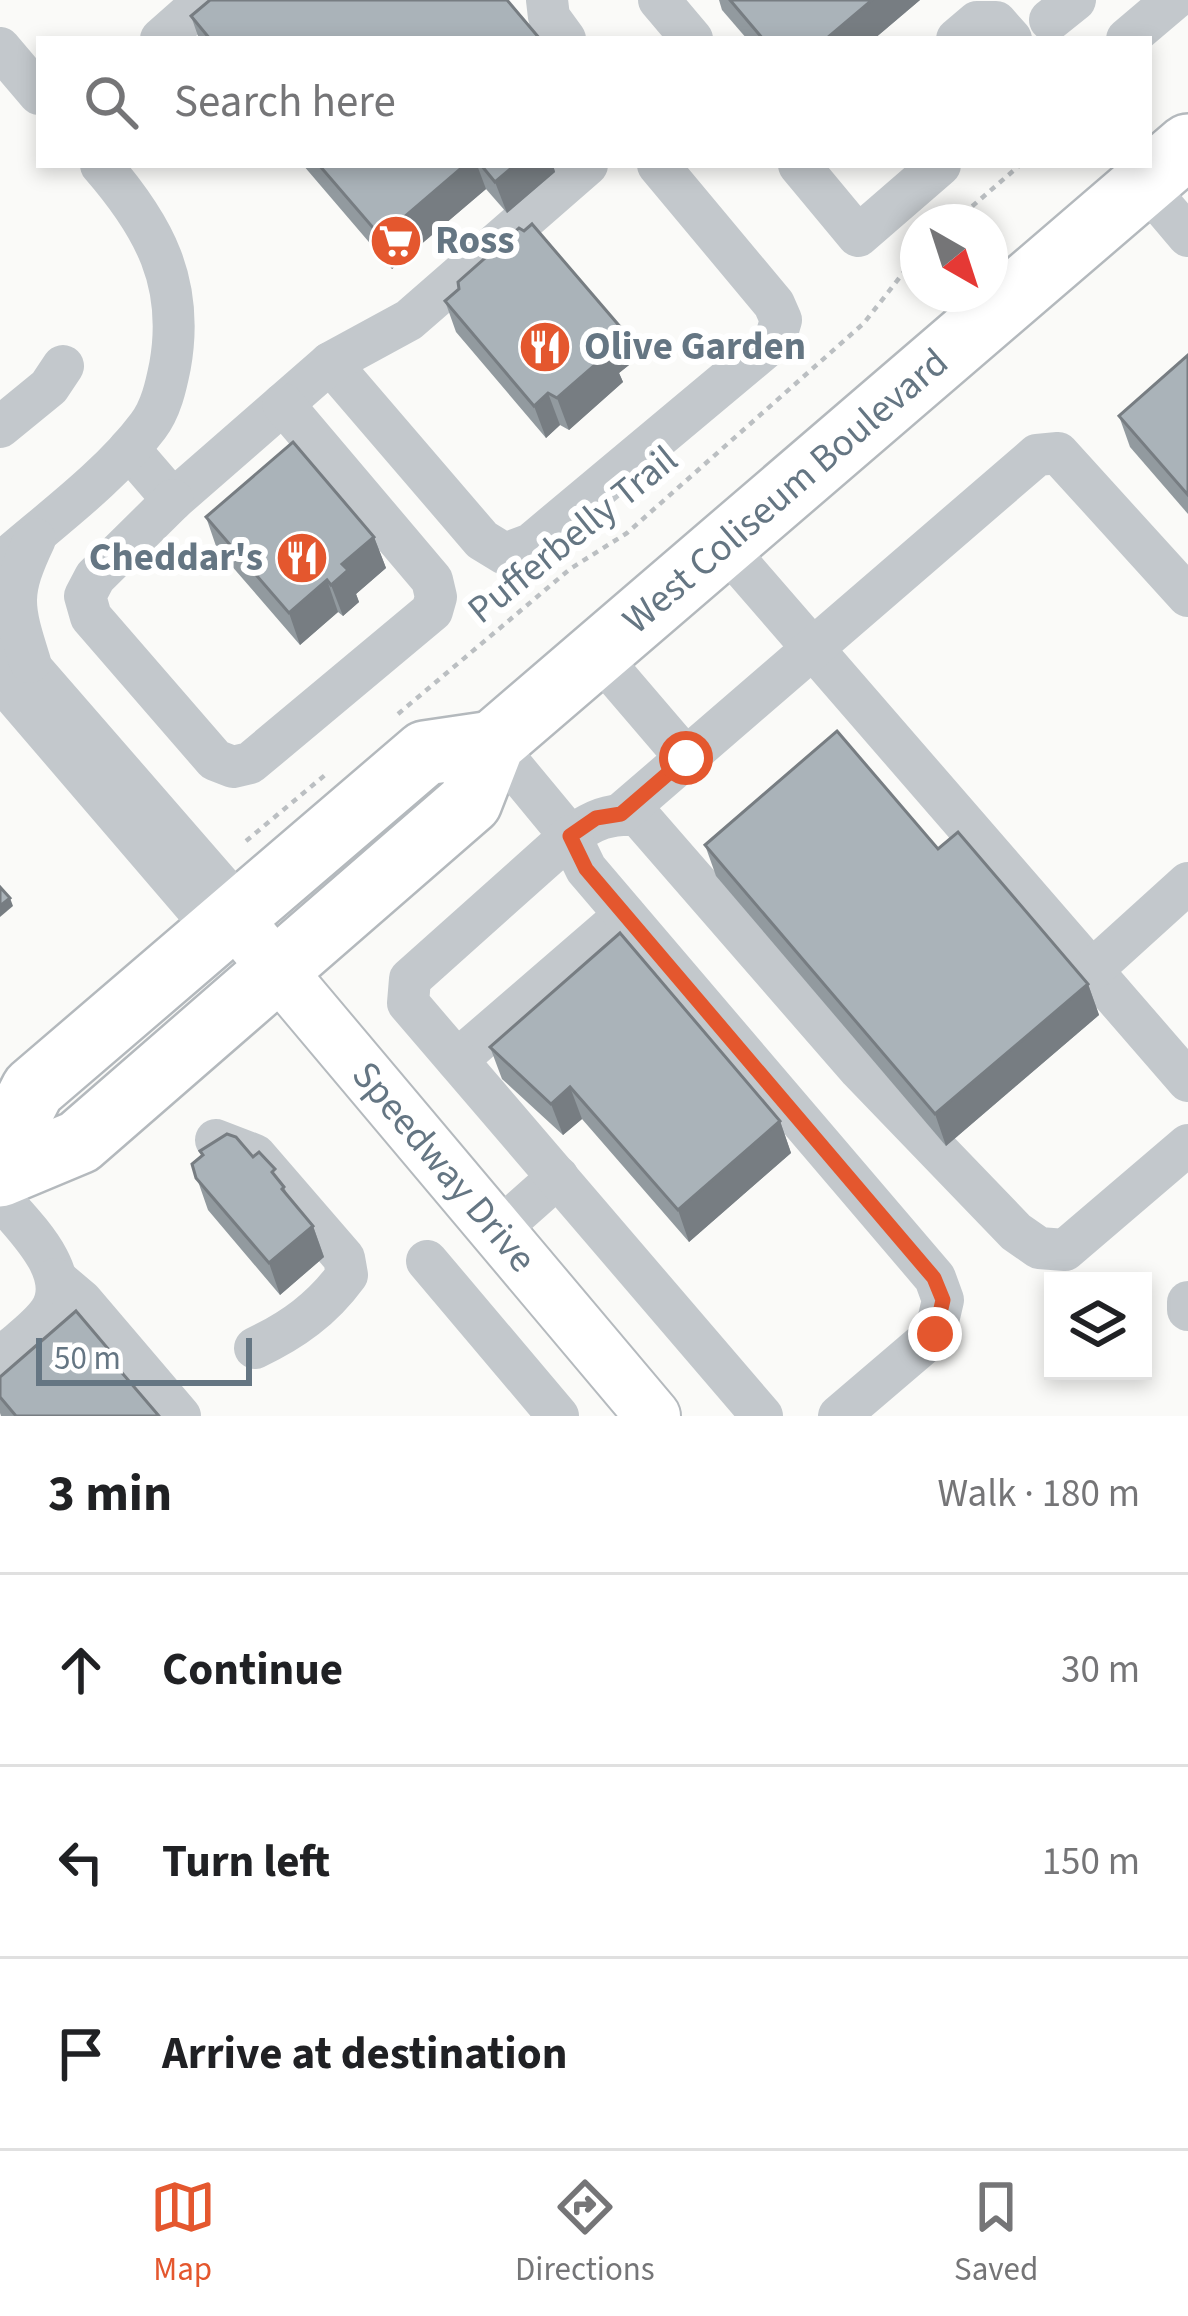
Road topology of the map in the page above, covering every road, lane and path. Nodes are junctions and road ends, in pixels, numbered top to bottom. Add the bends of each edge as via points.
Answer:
1 (205, 0) edge
2 (547, 0) edge
3 (659, 0) edge
4 (1173, 0) edge
5 (164, 36) edge
6 (563, 36) edge
7 (689, 36) edge
8 (961, 36) edge
9 (1008, 36) edge
10 (1131, 36) edge
11 (0, 48) edge
12 (36, 90) edge
13 (1166, 165) edge
14 (103, 168) edge
15 (584, 168) edge
16 (661, 168) edge
17 (804, 168) edge
18 (937, 168) edge
19 (1017, 168) edge
20 (975, 204) edge
21 (1188, 236) edge
22 (900, 277) edge
23 (330, 363) junction
24 (63, 366) dead end
25 (283, 404) junction
26 (0, 427) edge
27 (129, 449) junction
28 (173, 500) junction
29 (40, 529) junction
30 (723, 545) junction
31 (0, 564) edge
32 (1188, 596) edge
33 (0, 632) edge
34 (812, 647) junction
35 (597, 654) junction
36 (10, 679) edge
37 (390, 720) dead end
38 (493, 743) junction
39 (686, 758) junction
40 (336, 766) dead end
41 (621, 814) junction
42 (570, 836) junction
43 (246, 841) dead end
44 (1188, 883) edge
45 (626, 915) junction
46 (233, 917) junction
47 (275, 970) junction
48 (1092, 970) junction
49 (457, 1060) junction
50 (1188, 1081) edge
51 (216, 1141) edge
52 (1188, 1145) edge
53 (0, 1153) edge
54 (0, 1175) edge
55 (558, 1178) junction
56 (0, 1198) edge
57 (496, 1232) junction
58 (427, 1261) dead end
59 (56, 1280) junction
60 (255, 1348) dead end
61 (0, 1359) edge
62 (181, 1416) edge
63 (558, 1416) edge
64 (653, 1416) edge
65 (763, 1416) edge
66 (839, 1416) edge

1 - 5 lane
2 - 6 lane
3 - 7 lane
4 - 10 lane
8 - 9 lane via 977,22 996,22
11 - 12 lane
13 - 21 lane
13 - 30 highway, West Coliseum Boulevard
14 - 27 lane via 143,219 174,302 166,389
15 - 23 lane via 409,320
16 - 23 lane via 774,304 781,320 775,340 531,544 505,554 482,541
17 - 18 lane via 858,236
19 - 20 path
22 - 37 path, Pufferbelly Trail via 864,323 644,518 570,569
23 - 25 lane
24 - 26 lane
25 - 28 lane
25 - 28 lane via 432,580 436,597 432,610 250,763 215,760 91,617 85,596 95,578
27 - 28 lane
27 - 29 lane
29 - 31 lane
29 - 36 lane via 13,607
30 - 34 lane
30 - 35 highway, West Coliseum Boulevard
32 - 34 lane via 1058,453 1037,455
33 - 36 lane
34 - 39 lane
34 - 48 lane
35 - 38 highway, West Coliseum Boulevard
35 - 39 lane
36 - 46 lane via 221,886
38 - 42 lane
38 - 46 highway via 425,752
38 - 47 highway, West Coliseum Boulevard via 470,802
39 - 41 lane
40 - 43 path
41 - 42 lane via 596,818
41 - 52 lane via 638,815 859,1070 1039,1248 1065,1250
42 - 45 lane via 586,869
42 - 49 lane via 410,979 408,1003
44 - 48 lane
45 - 49 lane
45 - 66 lane via 934,1278 943,1300 935,1334
46 - 47 main road, Speedway Drive
46 - 53 highway via 33,1089
47 - 54 highway, West Coliseum Boulevard via 79,1142
47 - 57 main road, Speedway Drive
48 - 50 lane
49 - 55 lane
51 - 60 lane via 255,1155 344,1258 347,1275 335,1292 290,1332
55 - 57 lane
55 - 65 lane
56 - 59 lane
57 - 64 main road, Speedway Drive
58 - 63 lane
59 - 61 lane via 50,1312
59 - 62 lane

